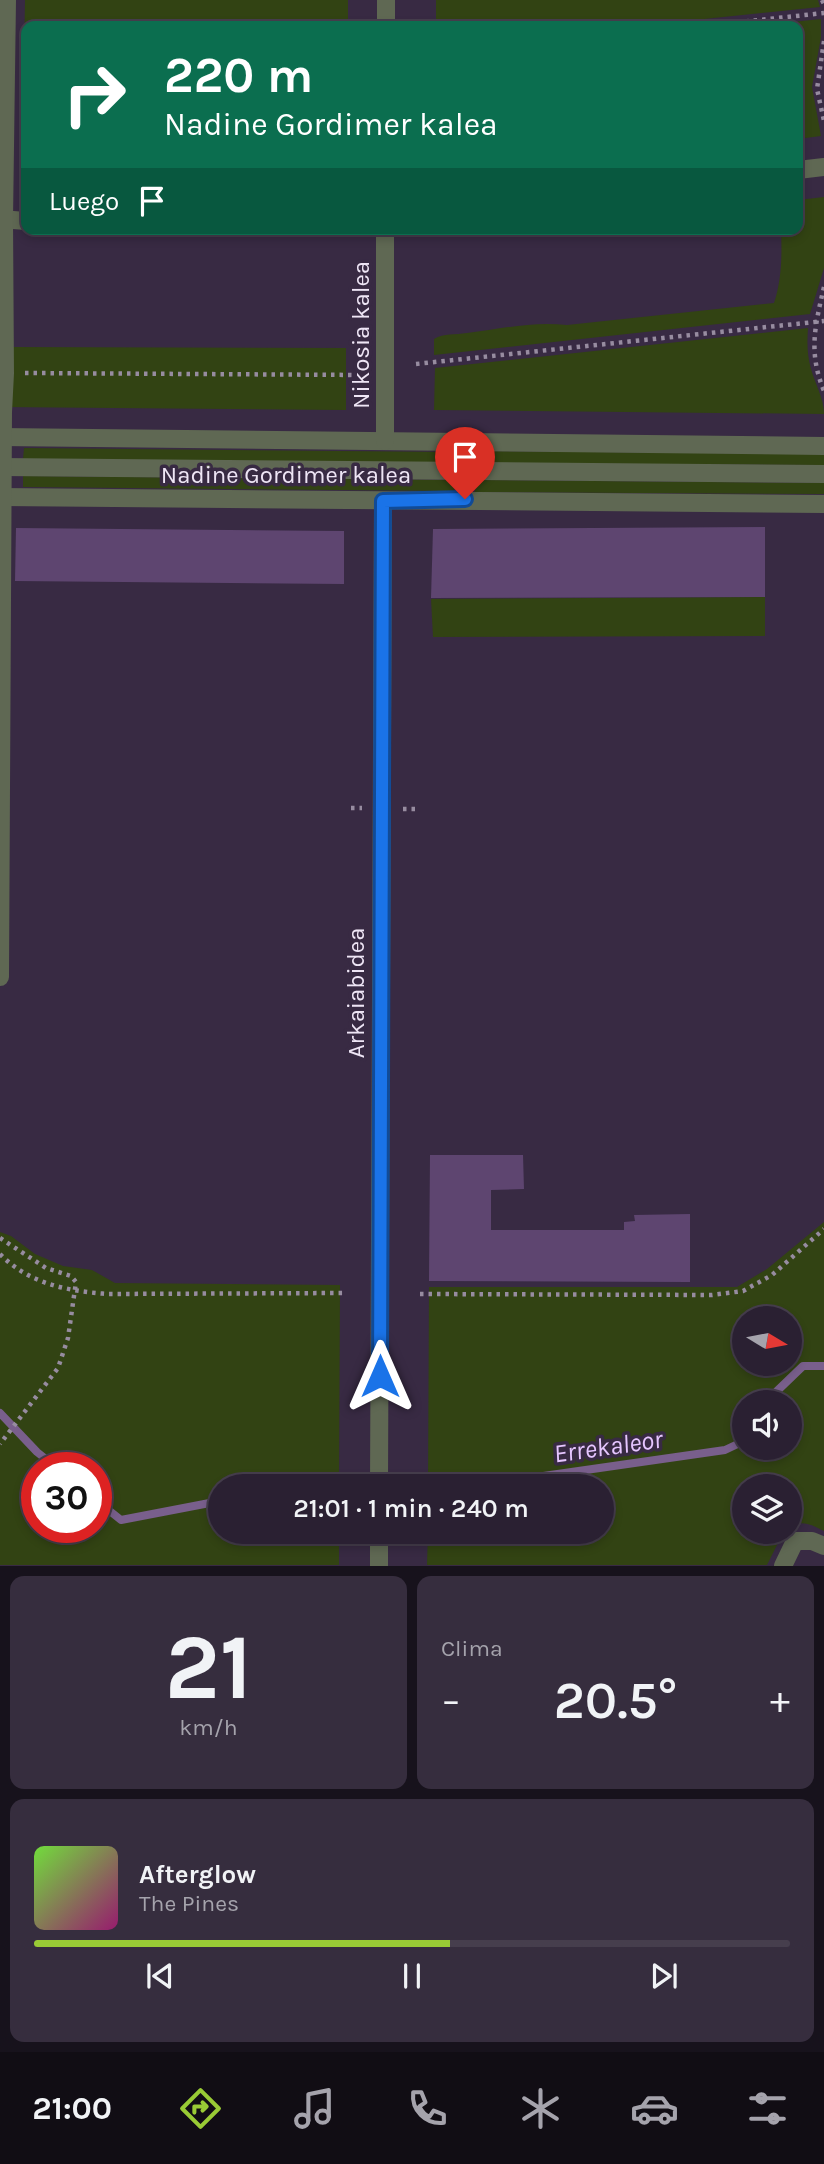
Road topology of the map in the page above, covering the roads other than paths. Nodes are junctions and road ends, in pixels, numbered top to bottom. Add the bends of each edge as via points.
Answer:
1 (7, 0) edge
2 (386, 0) edge
3 (386, 21) edge
4 (824, 167) edge
5 (803, 169) edge
6 (2, 220) edge
7 (21, 221) edge
8 (385, 235) edge
9 (2, 437) edge
10 (385, 441) junction
11 (824, 446) edge
12 (2, 467) edge
13 (824, 474) edge
14 (2, 497) edge
15 (383, 501) junction
16 (824, 504) edge
17 (0, 977) edge
18 (379, 1474) edge
19 (379, 1544) edge
20 (824, 1546) edge
21 (379, 1566) edge
22 (783, 1566) edge

1 - 6 street
2 - 3 street
4 - 5 street
6 - 7 street
6 - 9 street
8 - 10 street, Nikosia kalea
9 - 10 street, Nadine Gordimer kalea
9 - 12 street
10 - 11 street, Nadine Gordimer kalea
12 - 13 street, Nadine Gordimer kalea
12 - 14 street
14 - 15 street, Nadine Gordimer kalea
14 - 17 street
15 - 16 street, Nadine Gordimer kalea
15 - 18 street, Arkaiabidea
19 - 21 street
20 - 22 street via 795,1541

